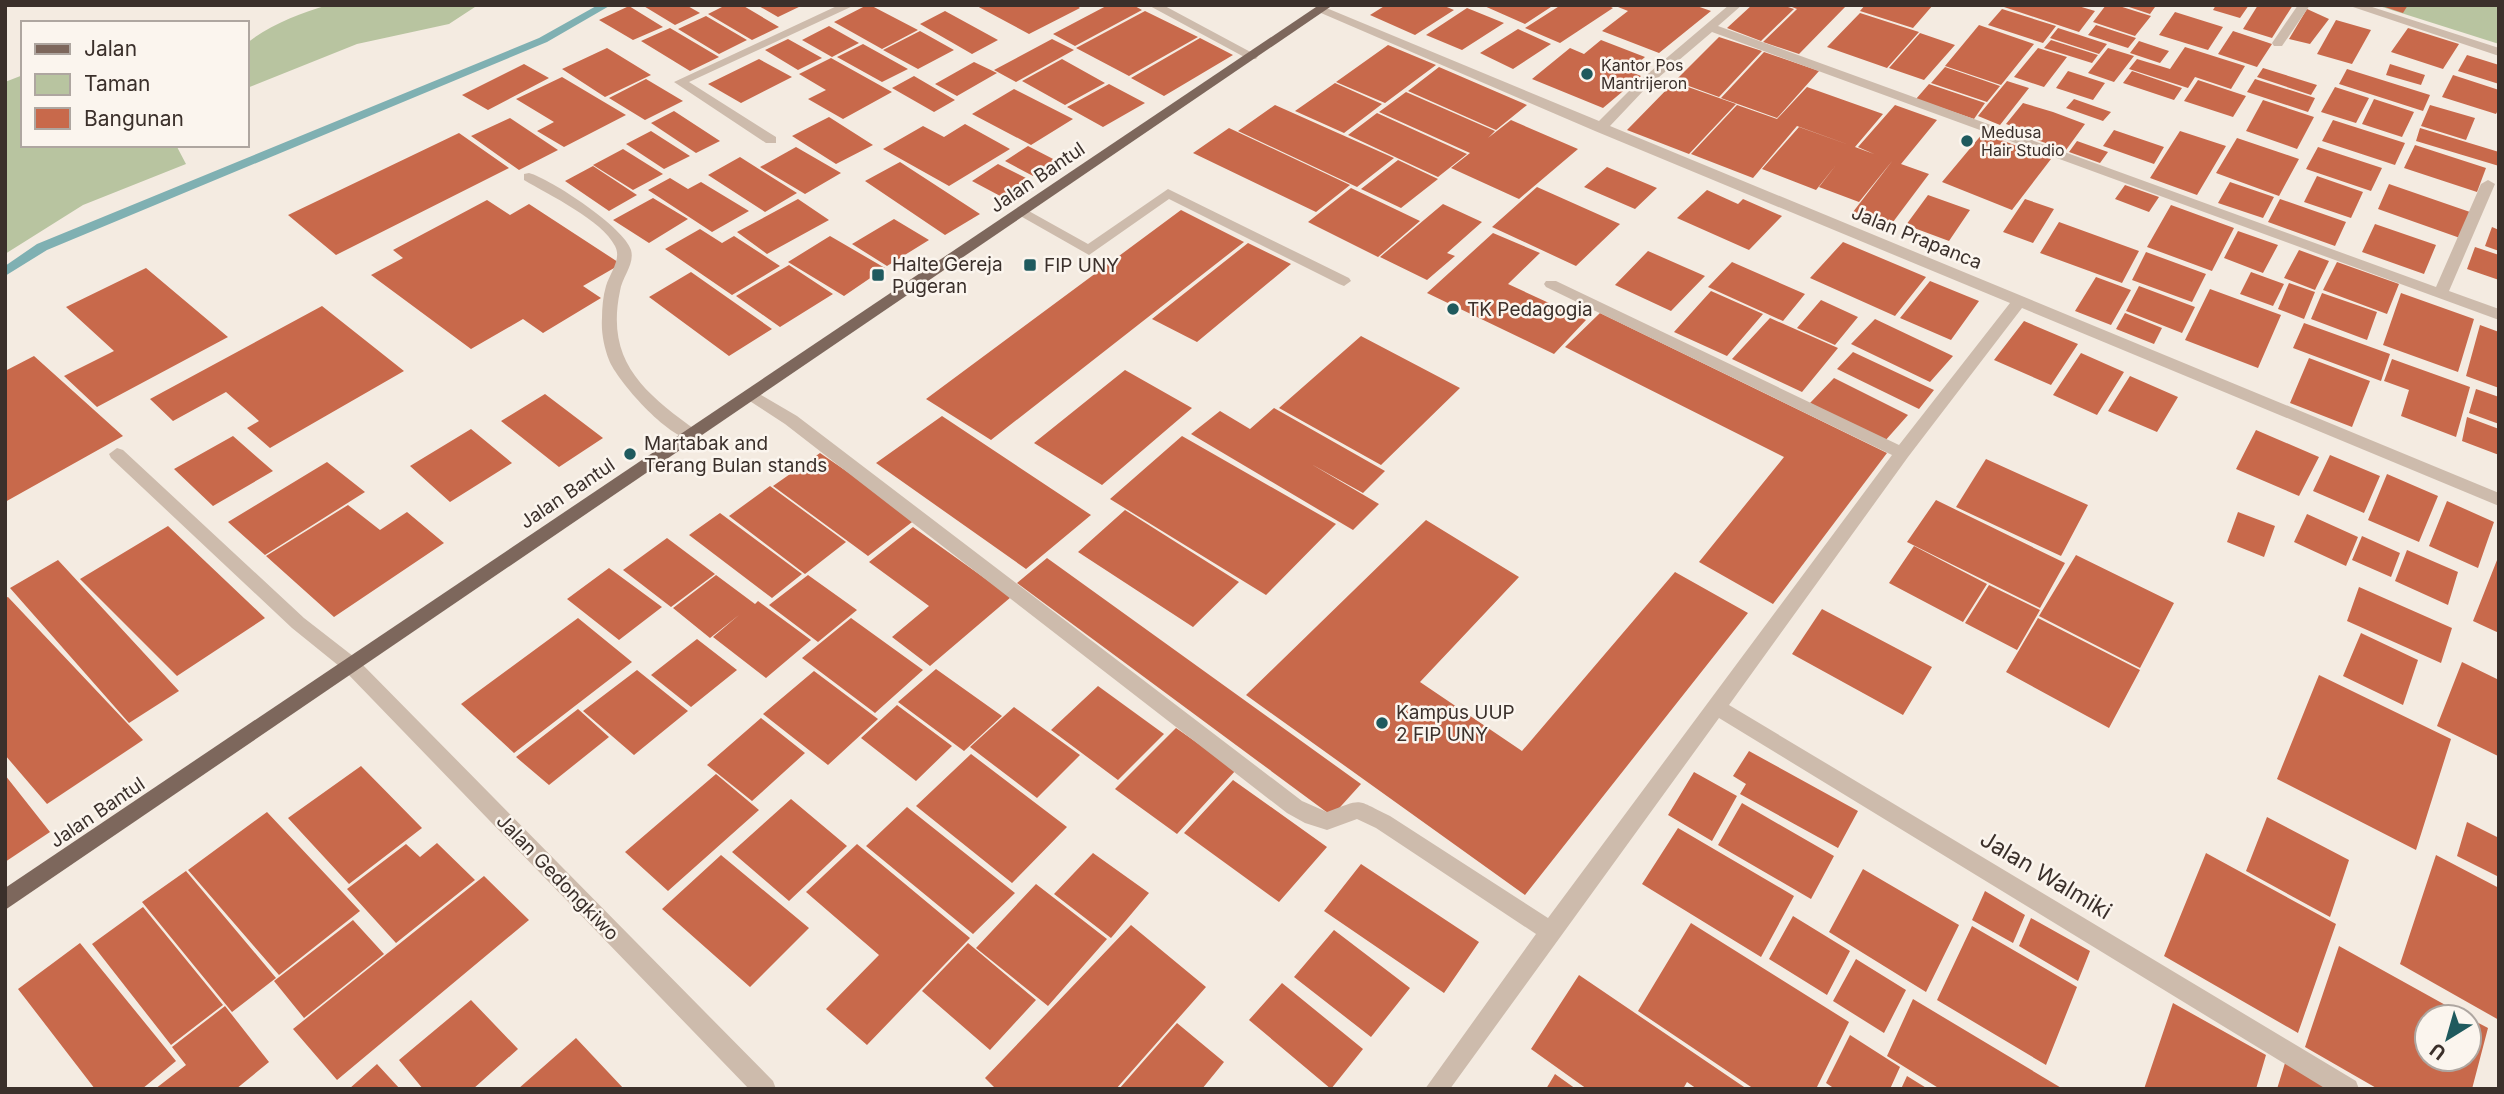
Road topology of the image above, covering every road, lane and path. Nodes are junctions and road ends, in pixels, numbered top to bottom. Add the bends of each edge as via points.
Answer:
1 (849, 5) edge
2 (1154, 5) edge
3 (1736, 5) edge
4 (2304, 5) edge
5 (2353, 5) edge
6 (1324, 7) edge
7 (1709, 27) junction
8 (2278, 43) dead end
9 (2499, 52) edge
10 (1252, 56) junction
11 (1600, 128) junction
12 (771, 140) dead end
13 (529, 177) dead end
14 (2488, 184) dead end
15 (1022, 213) junction
16 (1344, 281) dead end
17 (1551, 284) dead end
18 (2440, 293) junction
19 (2020, 300) junction
20 (2499, 315) edge
21 (750, 396) junction
22 (691, 435) junction
23 (1902, 453) junction
24 (117, 454) dead end
25 (2499, 499) edge
26 (351, 664) junction
27 (1716, 707) junction
28 (5, 900) edge
29 (1551, 932) junction
30 (765, 1089) edge
31 (1436, 1089) edge
32 (2348, 1089) edge

1 - 12 street via 680,82
2 - 10 street
3 - 7 street
4 - 8 street
5 - 9 street
6 - 10 main road, Jalan Bantul
6 - 11 street, Jalan Prapanca
7 - 11 street
7 - 18 street
10 - 15 main road, Jalan Bantul
11 - 19 street, Jalan Prapanca
13 - 22 street via 619,241 625,260 612,292 610,336 616,365 648,403
14 - 18 street
15 - 16 street via 1089,250 1168,193
15 - 21 main road, Jalan Bantul
17 - 23 street
18 - 20 street
19 - 23 street
19 - 25 street, Jalan Prapanca
21 - 22 main road, Jalan Bantul
21 - 29 street via 791,420 1230,759 1307,813 1324,821 1357,810 1383,822
22 - 26 main road, Jalan Bantul
23 - 27 street
24 - 26 street, Jalan Gedongkiwo via 298,623
26 - 28 main road, Jalan Bantul
26 - 30 street, Jalan Gedongkiwo
27 - 29 street
27 - 32 street, Jalan Walmiki
29 - 31 street

